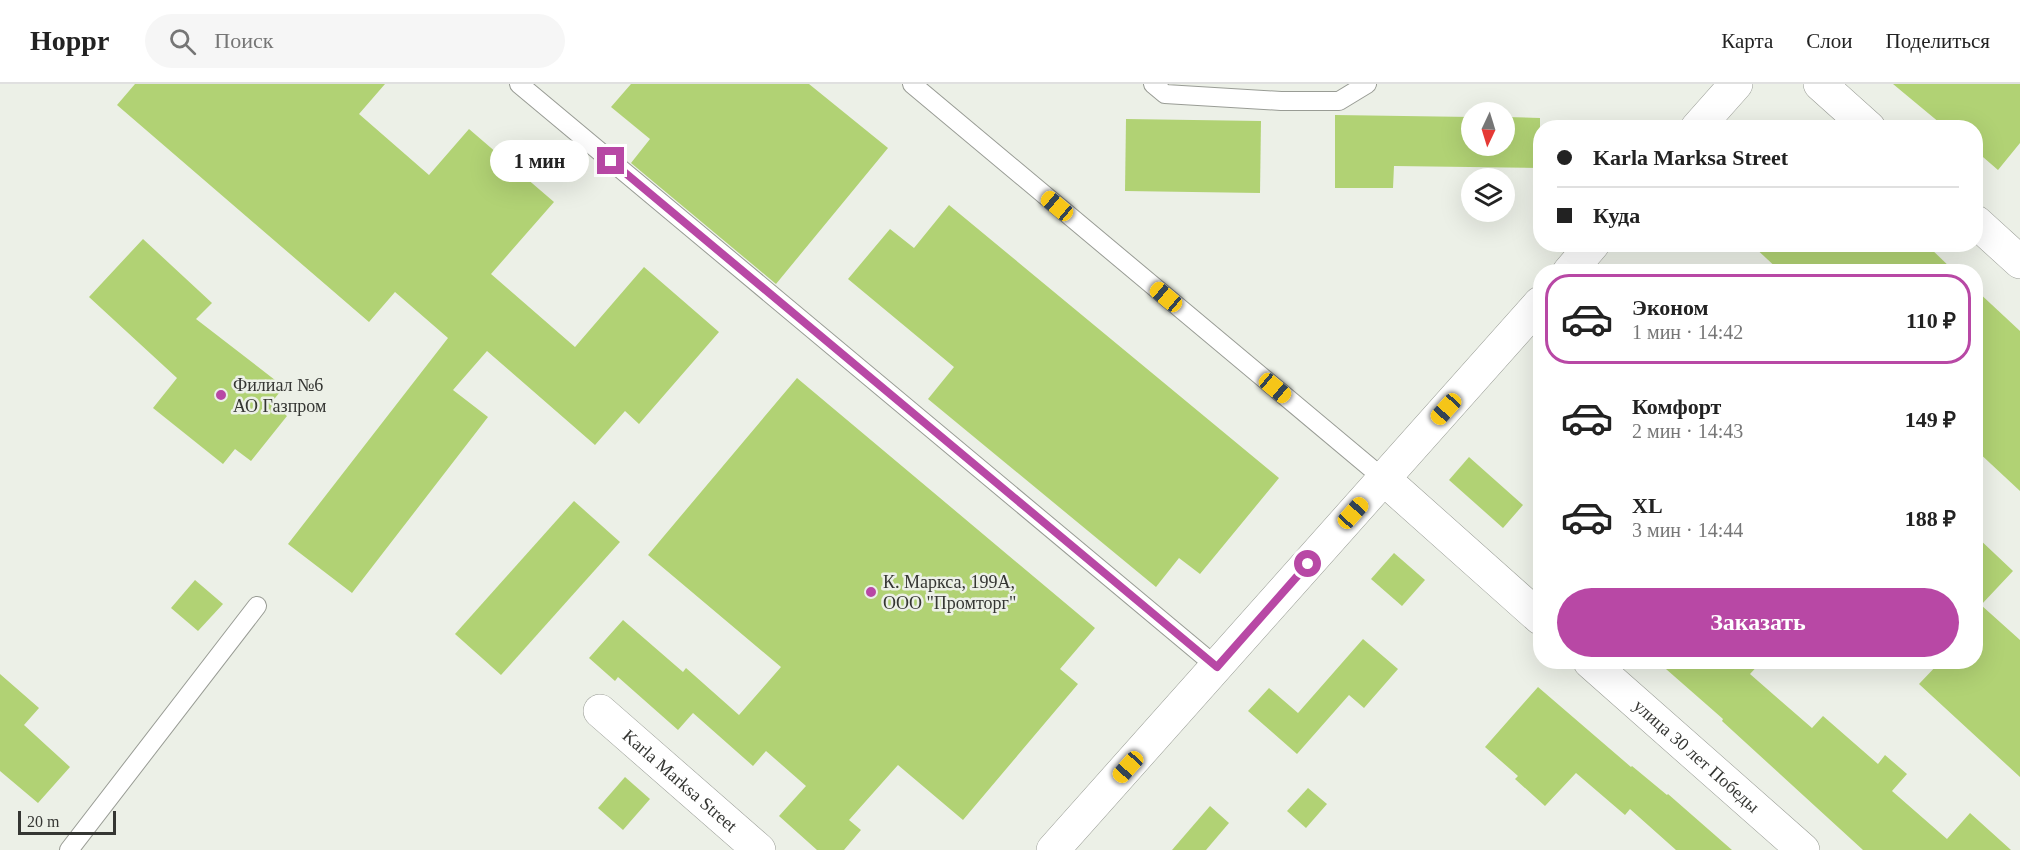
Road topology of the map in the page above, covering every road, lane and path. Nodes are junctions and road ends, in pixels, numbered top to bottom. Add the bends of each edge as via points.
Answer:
1 (519, 84) edge
2 (912, 84) edge
3 (1153, 84) edge
4 (1367, 84) edge
5 (1736, 84) edge
6 (1820, 84) edge
7 (1704, 120) edge
8 (1860, 120) edge
9 (1983, 228) edge
10 (1586, 252) edge
11 (2020, 262) edge
12 (1576, 264) edge
13 (1533, 311) edge
14 (1384, 479) junction
15 (257, 606) dead end
16 (1533, 612) edge
17 (1217, 667) junction
18 (1598, 669) edge
19 (600, 711) dead end
20 (69, 850) edge
21 (759, 850) edge
22 (1053, 850) edge
23 (1803, 850) edge

1 - 17 lane
2 - 14 lane
3 - 4 lane via 1165,94 1339,101
5 - 7 street
6 - 8 street
9 - 11 street
10 - 12 street
13 - 14 street
14 - 16 street
14 - 17 street
15 - 20 lane
17 - 22 street
18 - 23 street, улица 30 лет Победы
19 - 21 street, Karla Marksa Street

